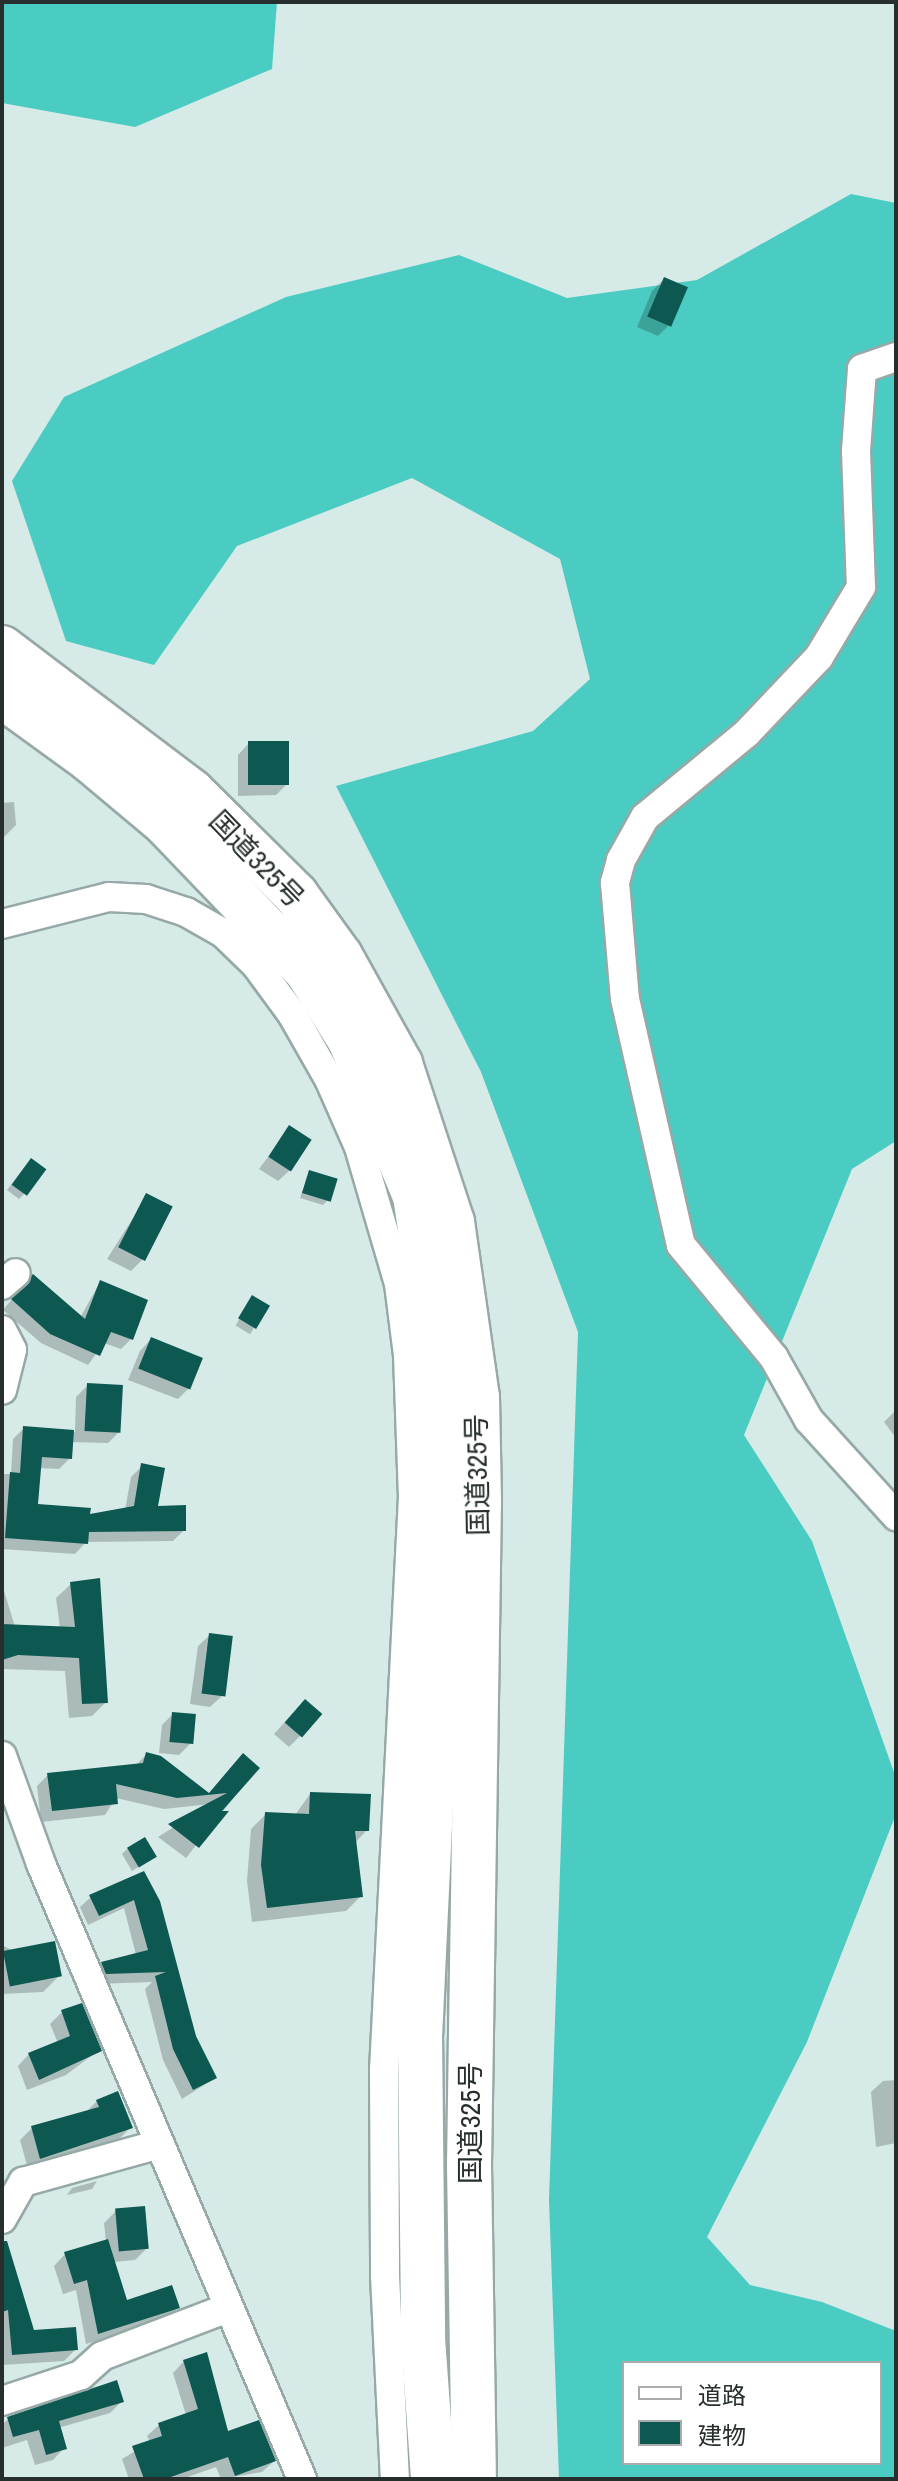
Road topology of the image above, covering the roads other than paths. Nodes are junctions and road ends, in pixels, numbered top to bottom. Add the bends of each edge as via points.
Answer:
1 (896, 357) edge
2 (2, 648) edge
3 (2, 696) edge
4 (2, 924) edge
5 (2, 1330) edge
6 (2, 1390) edge
7 (896, 1516) edge
8 (2, 1756) edge
9 (160, 2144) junction
10 (2, 2219) edge
11 (228, 2308) junction
12 (2, 2401) edge
13 (302, 2479) edge
14 (395, 2479) edge
15 (433, 2479) edge
16 (474, 2479) edge

1 - 7 street via 862,369 856,451 861,587 819,657 747,733 645,817 621,860 615,883 625,999 681,1245 774,1358 809,1420
2 - 16 highway, 国道325号 via 191,791 296,895 340,956 400,1064 452,1222 477,1397 479,1500 469,2165
3 - 15 highway, 国道325号 via 164,822 307,971 350,1040 415,1196 443,1379 437,1677 420,2034 423,2338
4 - 14 street via 109,897 146,899 186,912 223,933 256,965 292,1014 330,1081 359,1147 395,1270 408,1355 413,1496 384,2070 385,2276
5 - 6 street via 12,1350
8 - 9 street via 25,1824
9 - 10 street via 23,2182
9 - 11 street
11 - 12 street via 102,2356 81,2375
11 - 13 street

